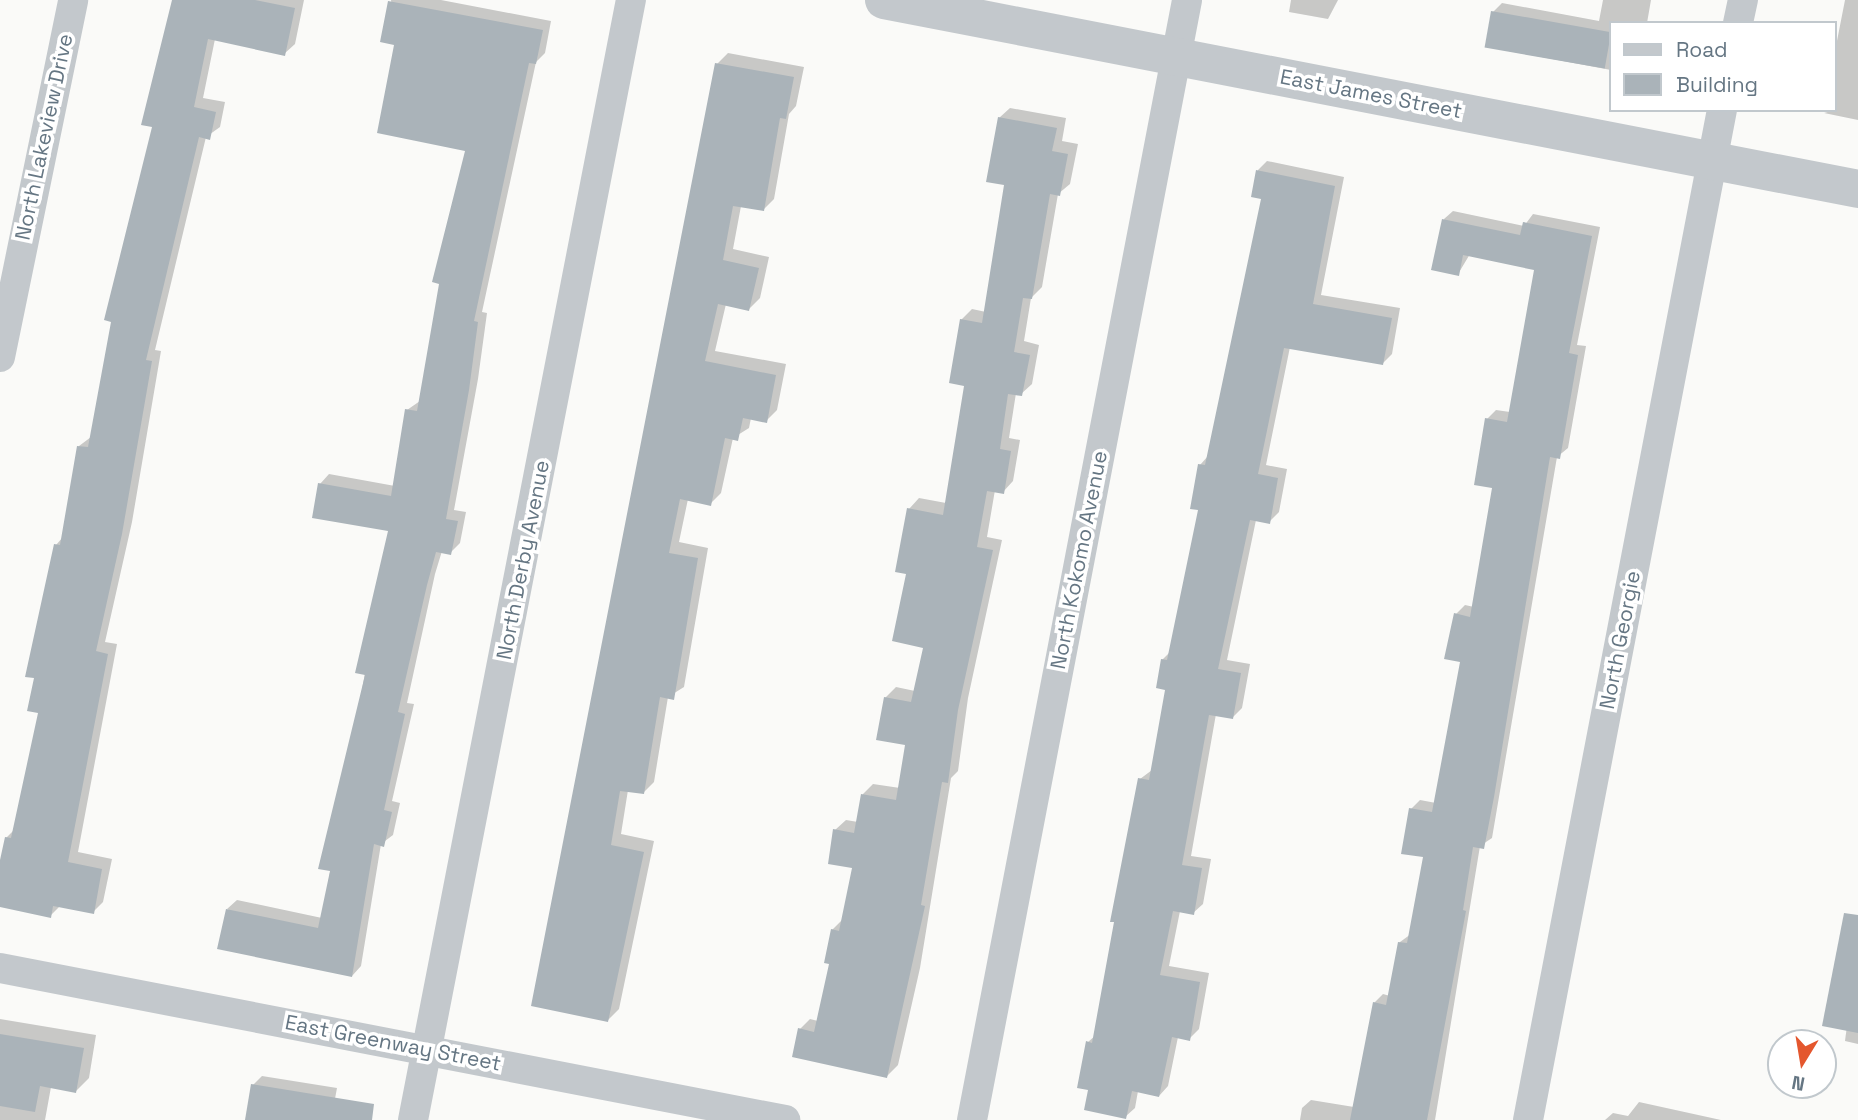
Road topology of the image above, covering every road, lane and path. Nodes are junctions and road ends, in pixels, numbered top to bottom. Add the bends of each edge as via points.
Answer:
1 (73, 0) edge
2 (631, 0) edge
3 (884, 0) edge
4 (1187, 0) edge
5 (1743, 0) edge
6 (1738, 21) edge
7 (1176, 56) junction
8 (1722, 112) edge
9 (1712, 160) junction
10 (1858, 189) edge
11 (0, 357) edge
12 (0, 968) edge
13 (428, 1049) junction
14 (413, 1120) edge
15 (785, 1120) edge
16 (972, 1120) edge
17 (1528, 1120) edge

1 - 11 street, North Lakeview Drive
2 - 13 street, North Derby Avenue
3 - 7 street, East James Street
4 - 7 street, North Kokomo Avenue
5 - 6 street
7 - 9 street, East James Street
7 - 16 street, North Kokomo Avenue
8 - 9 street, North Georgie
9 - 10 street, East James Street
9 - 17 street, North Georgie
12 - 13 street, East Greenway Street
13 - 14 street, North Derby Avenue
13 - 15 street, East Greenway Street

